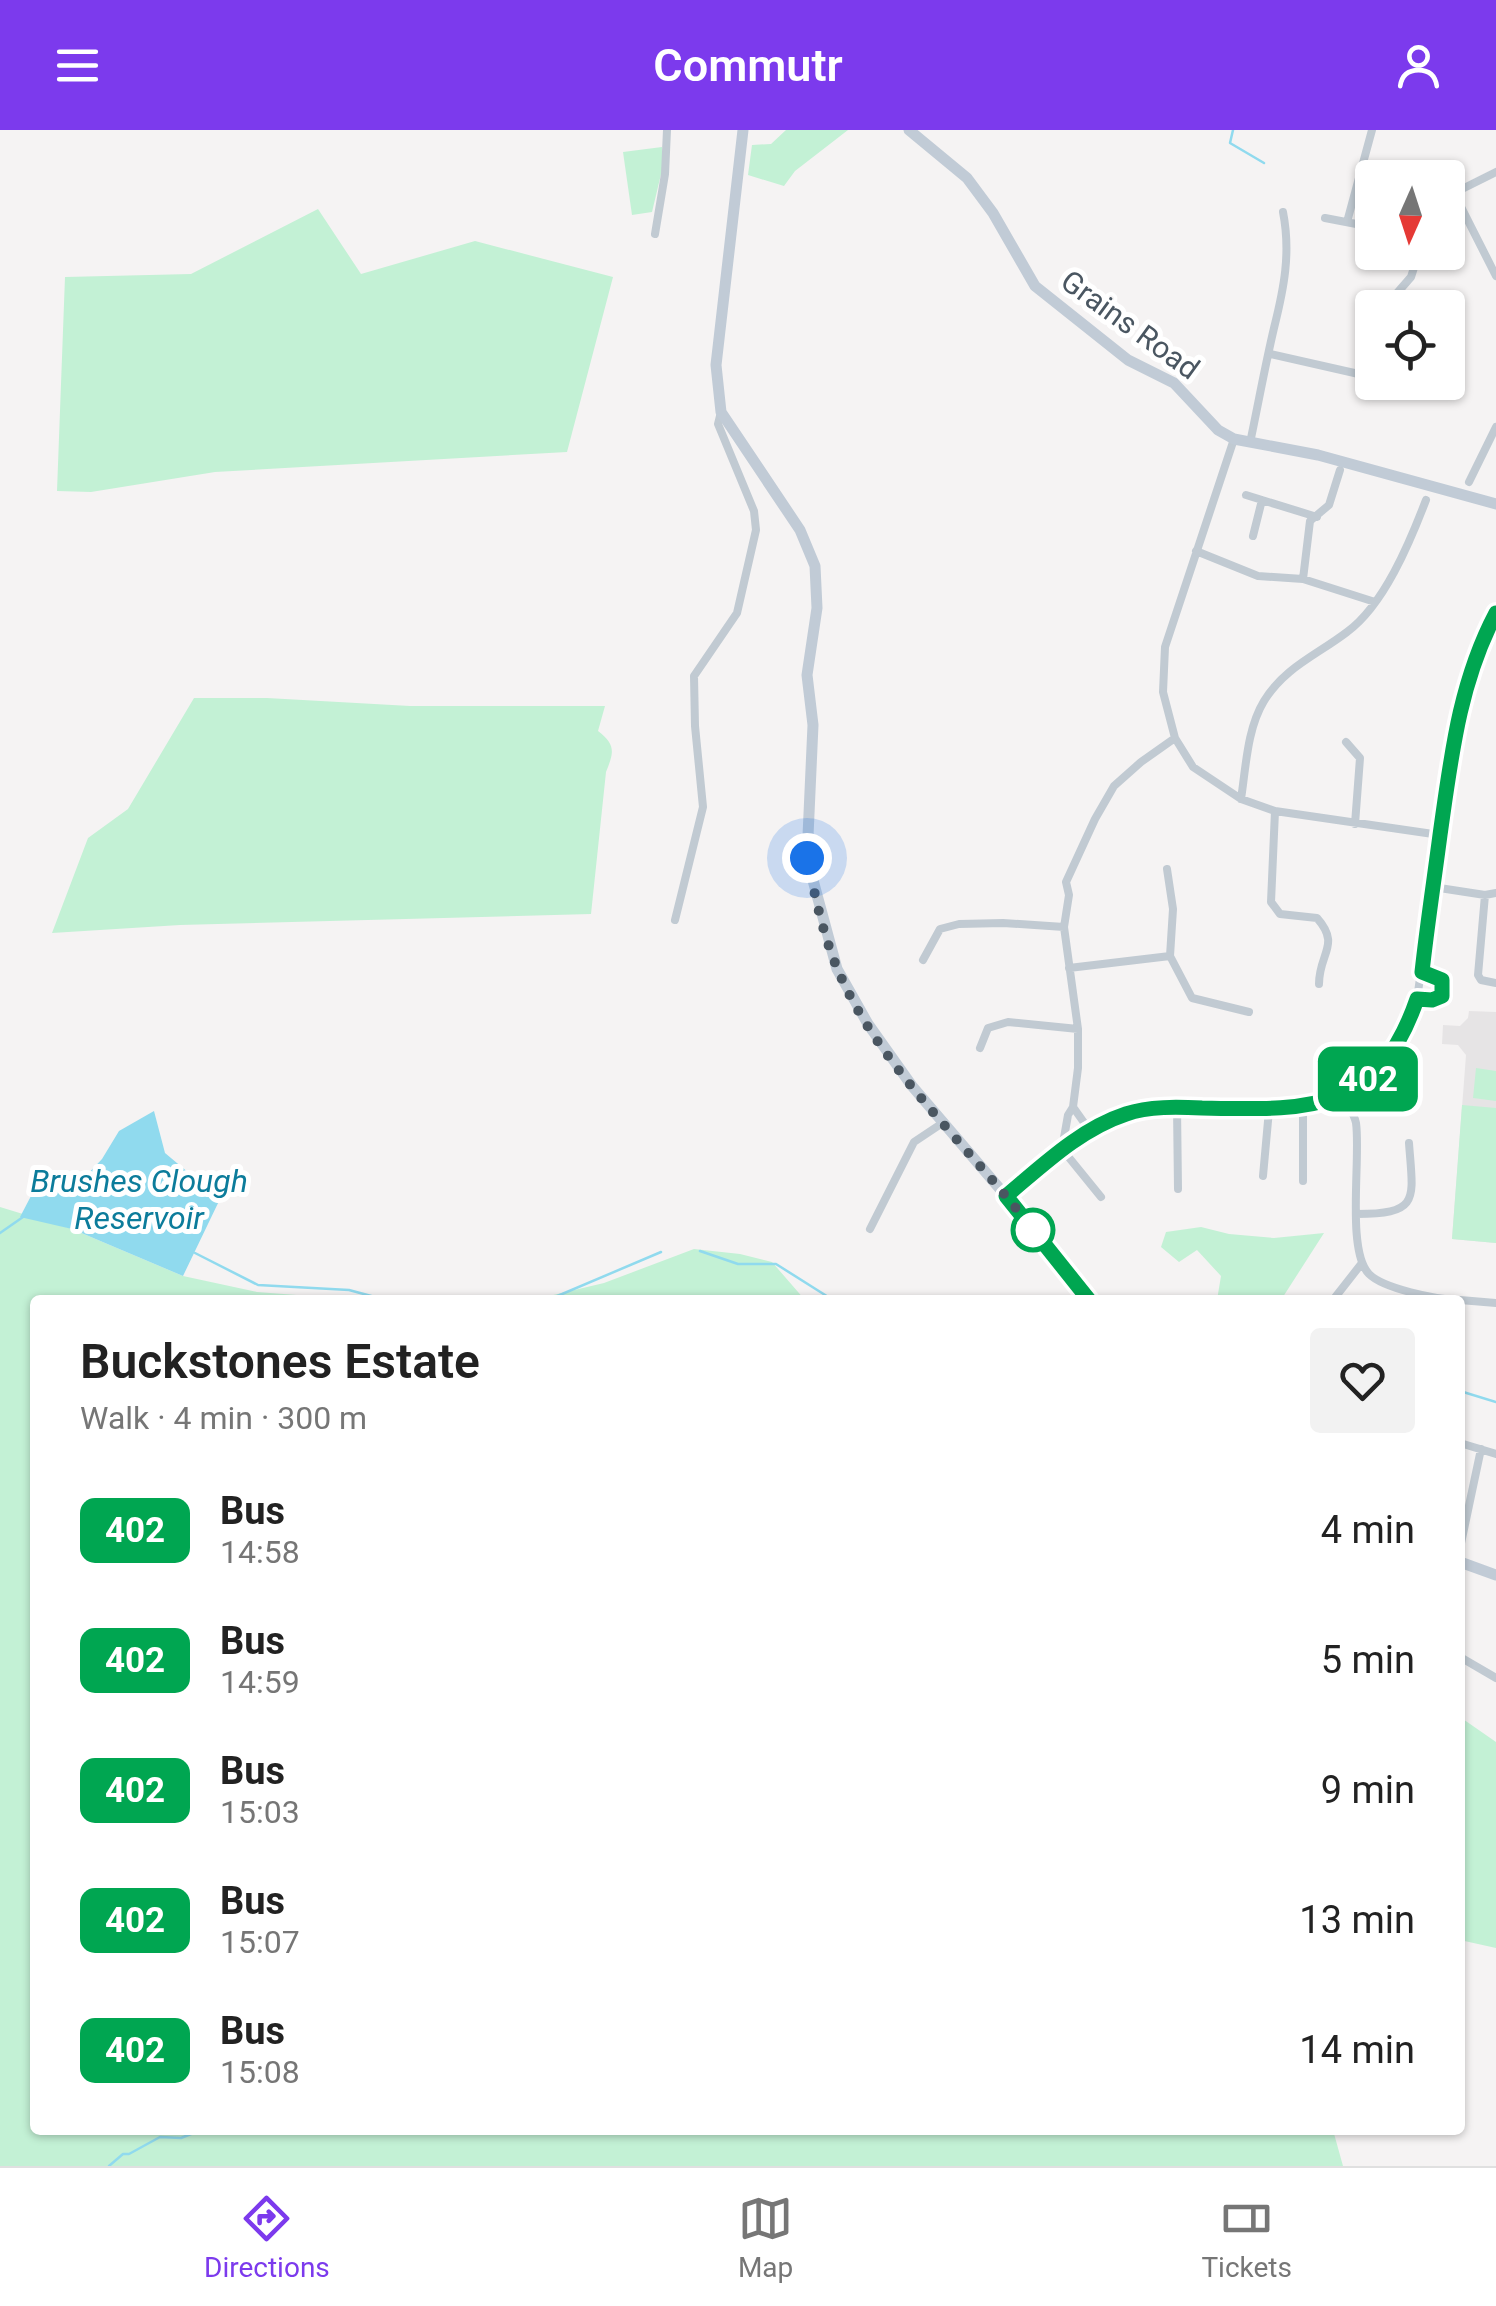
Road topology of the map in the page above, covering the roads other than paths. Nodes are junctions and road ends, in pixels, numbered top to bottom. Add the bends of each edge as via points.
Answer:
1 (667, 130) edge
2 (743, 130) edge
3 (909, 130) edge
4 (1372, 130) edge
5 (1496, 172) edge
6 (1465, 189) edge
7 (1284, 212) dead end
8 (1325, 218) dead end
9 (1347, 222) junction
10 (1465, 222) edge
11 (1355, 224) edge
12 (655, 234) dead end
13 (1496, 276) edge
14 (1270, 354) junction
15 (1355, 373) edge
16 (721, 412) junction
17 (1496, 427) edge
18 (1234, 439) junction
19 (1250, 443) junction
20 (1340, 470) dead end
21 (1468, 482) dead end
22 (1246, 495) dead end
23 (1262, 500) junction
24 (1426, 500) dead end
25 (1496, 504) edge
26 (1317, 517) junction
27 (1253, 536) dead end
28 (1196, 551) junction
29 (1303, 579) junction
30 (1375, 602) junction
31 (1496, 613) edge
32 (1175, 738) junction
33 (1346, 742) dead end
34 (1240, 799) junction
35 (1275, 811) junction
36 (1355, 824) junction
37 (1440, 836) junction
38 (1167, 869) dead end
39 (1433, 887) junction
40 (1496, 894) edge
41 (1485, 895) junction
42 (675, 920) dead end
43 (1064, 927) junction
44 (1170, 956) junction
45 (922, 960) dead end
46 (1069, 968) junction
47 (1496, 983) edge
48 (1320, 984) dead end
49 (1249, 1012) dead end
50 (1078, 1029) junction
51 (980, 1048) dead end
52 (1343, 1095) junction
53 (1074, 1107) junction
54 (1177, 1107) junction
55 (1303, 1107) junction
56 (1269, 1110) junction
57 (944, 1122) junction
58 (1090, 1131) junction
59 (1409, 1143) dead end
60 (1062, 1150) junction
61 (1263, 1176) dead end
62 (1303, 1181) dead end
63 (1178, 1188) dead end
64 (1006, 1196) junction
65 (1101, 1197) dead end
66 (1357, 1214) junction
67 (870, 1229) dead end
68 (1362, 1263) junction
69 (1085, 1295) edge
70 (1337, 1295) edge
71 (1424, 1295) edge
72 (1465, 1301) edge
73 (1496, 1303) edge
74 (1465, 1444) edge
75 (1481, 1449) junction
76 (1496, 1454) edge
77 (1465, 1524) edge
78 (1465, 1564) edge
79 (1496, 1575) edge
80 (1465, 1660) edge
81 (1496, 1678) edge

1 - 12 street
2 - 16 main road via 716,365
3 - 18 main road, Grains Road via 967,178 1035,286 1128,360 1174,383 1204,418
4 - 9 street
5 - 6 street
7 - 14 street via 1285,284
8 - 9 street
9 - 11 street
10 - 13 street
14 - 15 street
14 - 19 street
16 - 42 street via 718,424 756,530 737,613 694,676 704,807
16 - 57 main road via 800,530 815,566 807,858 837,969 874,1032
17 - 21 street
18 - 19 main road, Grains Road
18 - 28 street
19 - 25 main road, Grains Road
20 - 26 street via 1330,505
22 - 23 street
23 - 26 street
23 - 27 street
24 - 30 street
26 - 29 street via 1310,522
28 - 29 street via 1258,576
28 - 32 street via 1165,647 1163,692
29 - 30 street
30 - 34 street via 1350,630 1290,668 1263,702
31 - 37 street via 1458,714
32 - 34 street via 1193,767
32 - 43 street via 1114,786 1066,882
33 - 36 street via 1360,758
34 - 35 street
35 - 36 street
35 - 48 street via 1272,902 1280,914 1317,918 1328,931
36 - 37 street
37 - 39 street
38 - 44 street
39 - 41 street
39 - 52 street via 1408,1026 1387,1061
40 - 41 street
41 - 47 street via 1478,974
43 - 45 street via 959,924 940,929
43 - 46 street
44 - 46 street
44 - 49 street via 1192,998
46 - 50 street
50 - 51 street via 1008,1022 988,1028
50 - 53 street
52 - 55 street
52 - 66 street via 1356,1119
53 - 58 street
53 - 60 street
54 - 56 street
54 - 58 street via 1127,1113
54 - 63 street
55 - 56 street
55 - 62 street
56 - 61 street
57 - 64 main road
57 - 67 street via 914,1142
58 - 60 street
59 - 66 street via 1412,1188 1405,1205 1394,1214
60 - 64 street
60 - 65 street
64 - 69 main road
66 - 68 street
68 - 70 street
68 - 71 street via 1379,1282
72 - 73 street
74 - 75 street
75 - 76 street
75 - 77 street
78 - 79 main road
80 - 81 street

